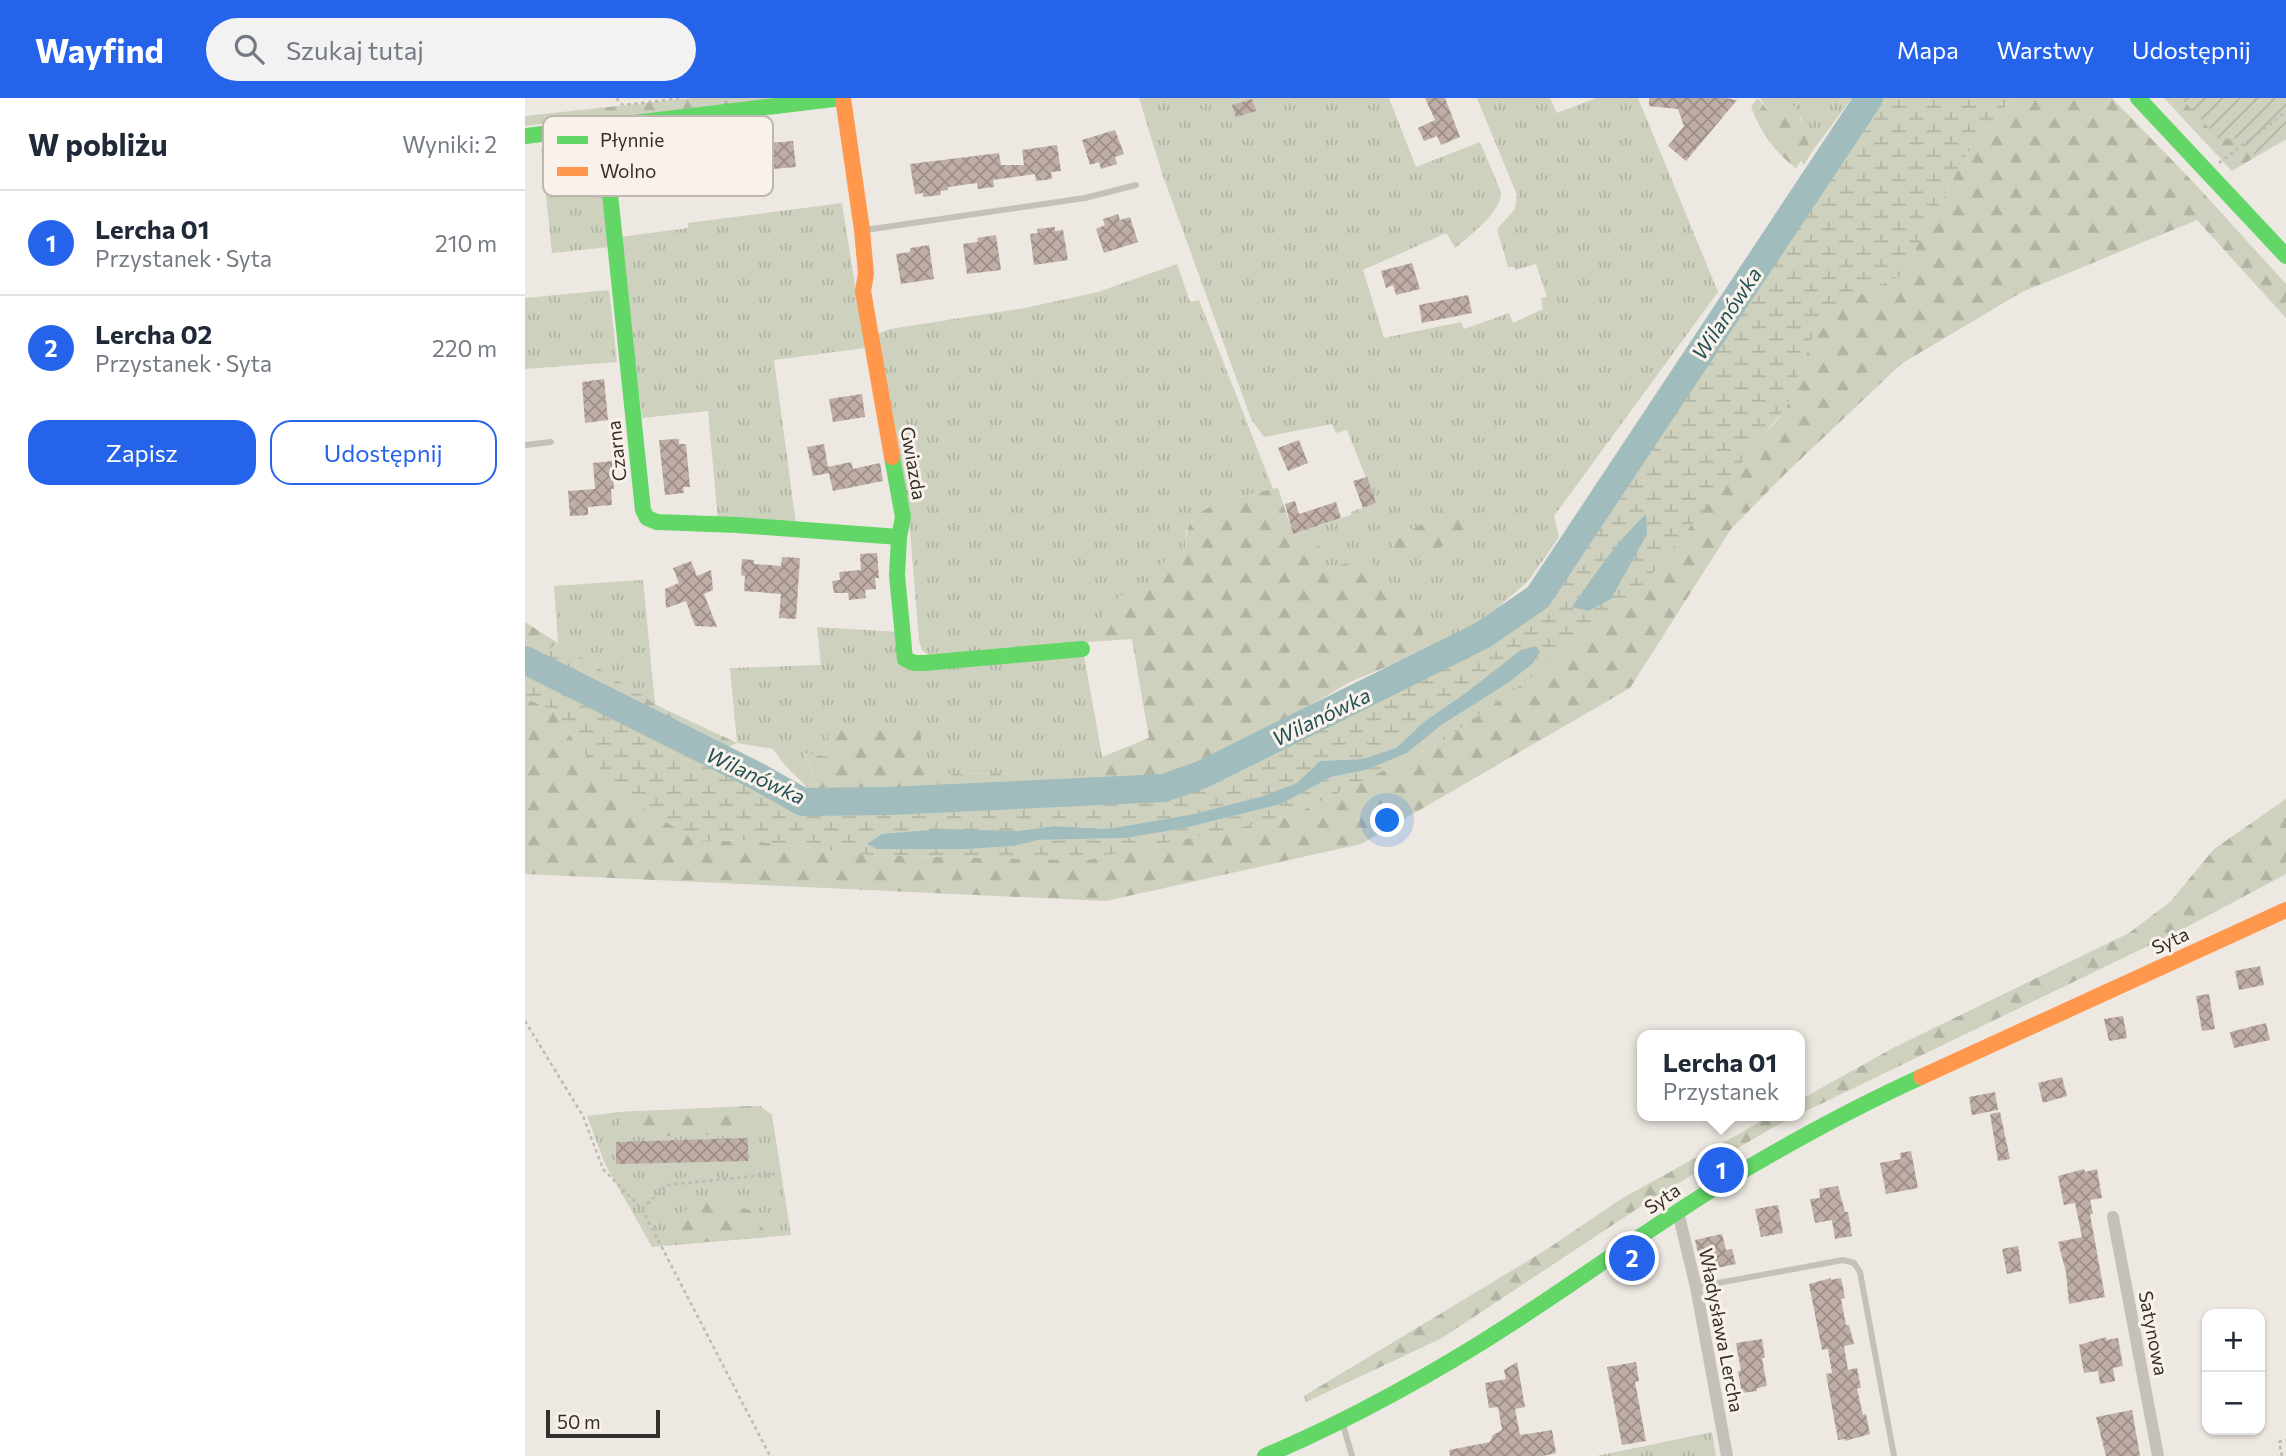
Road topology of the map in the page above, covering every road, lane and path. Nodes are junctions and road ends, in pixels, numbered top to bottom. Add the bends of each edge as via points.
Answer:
1 (617, 98) edge
2 (682, 98) edge
3 (842, 98) edge
4 (2138, 98) edge
5 (2286, 112) edge
6 (694, 116) edge
7 (543, 134) edge
8 (525, 136) edge
9 (2207, 172) junction
10 (1136, 185) dead end
11 (610, 196) edge
12 (862, 230) junction
13 (2286, 256) edge
14 (551, 442) dead end
15 (525, 445) edge
16 (899, 537) junction
17 (1082, 649) dead end
18 (2286, 910) edge
19 (525, 1021) edge
20 (775, 1174) dead end
21 (642, 1209) junction
22 (1678, 1212) junction
23 (2113, 1217) dead end
24 (1696, 1287) junction
25 (1341, 1419) junction
26 (2286, 1440) edge
27 (770, 1456) edge
28 (1265, 1456) edge
29 (1352, 1456) edge
30 (1727, 1456) edge
31 (1894, 1456) edge
32 (2158, 1456) edge
33 (2282, 1456) edge

1 - 2 path via 624,105
3 - 6 street
3 - 12 street, Gwiazda
4 - 9 street
5 - 9 path
7 - 8 street
9 - 13 street
10 - 12 lane via 1085,198
11 - 16 street, Czarna via 647,518
12 - 16 street, Gwiazda via 863,291 903,517
14 - 15 lane
16 - 17 street, Gwiazda via 897,575 907,661
18 - 22 street, Syta via 1899,1087 1742,1171
19 - 21 path via 583,1116 603,1169
20 - 21 path via 667,1185
21 - 27 path
22 - 24 street, Władysława Lercha
22 - 25 street, Syta via 1510,1324
23 - 32 street, Satynowa
24 - 30 street, Władysława Lercha
24 - 31 lane via 1843,1260 1854,1263 1860,1272
25 - 28 street, Syta
25 - 29 lane
26 - 33 path via 2279,1442

